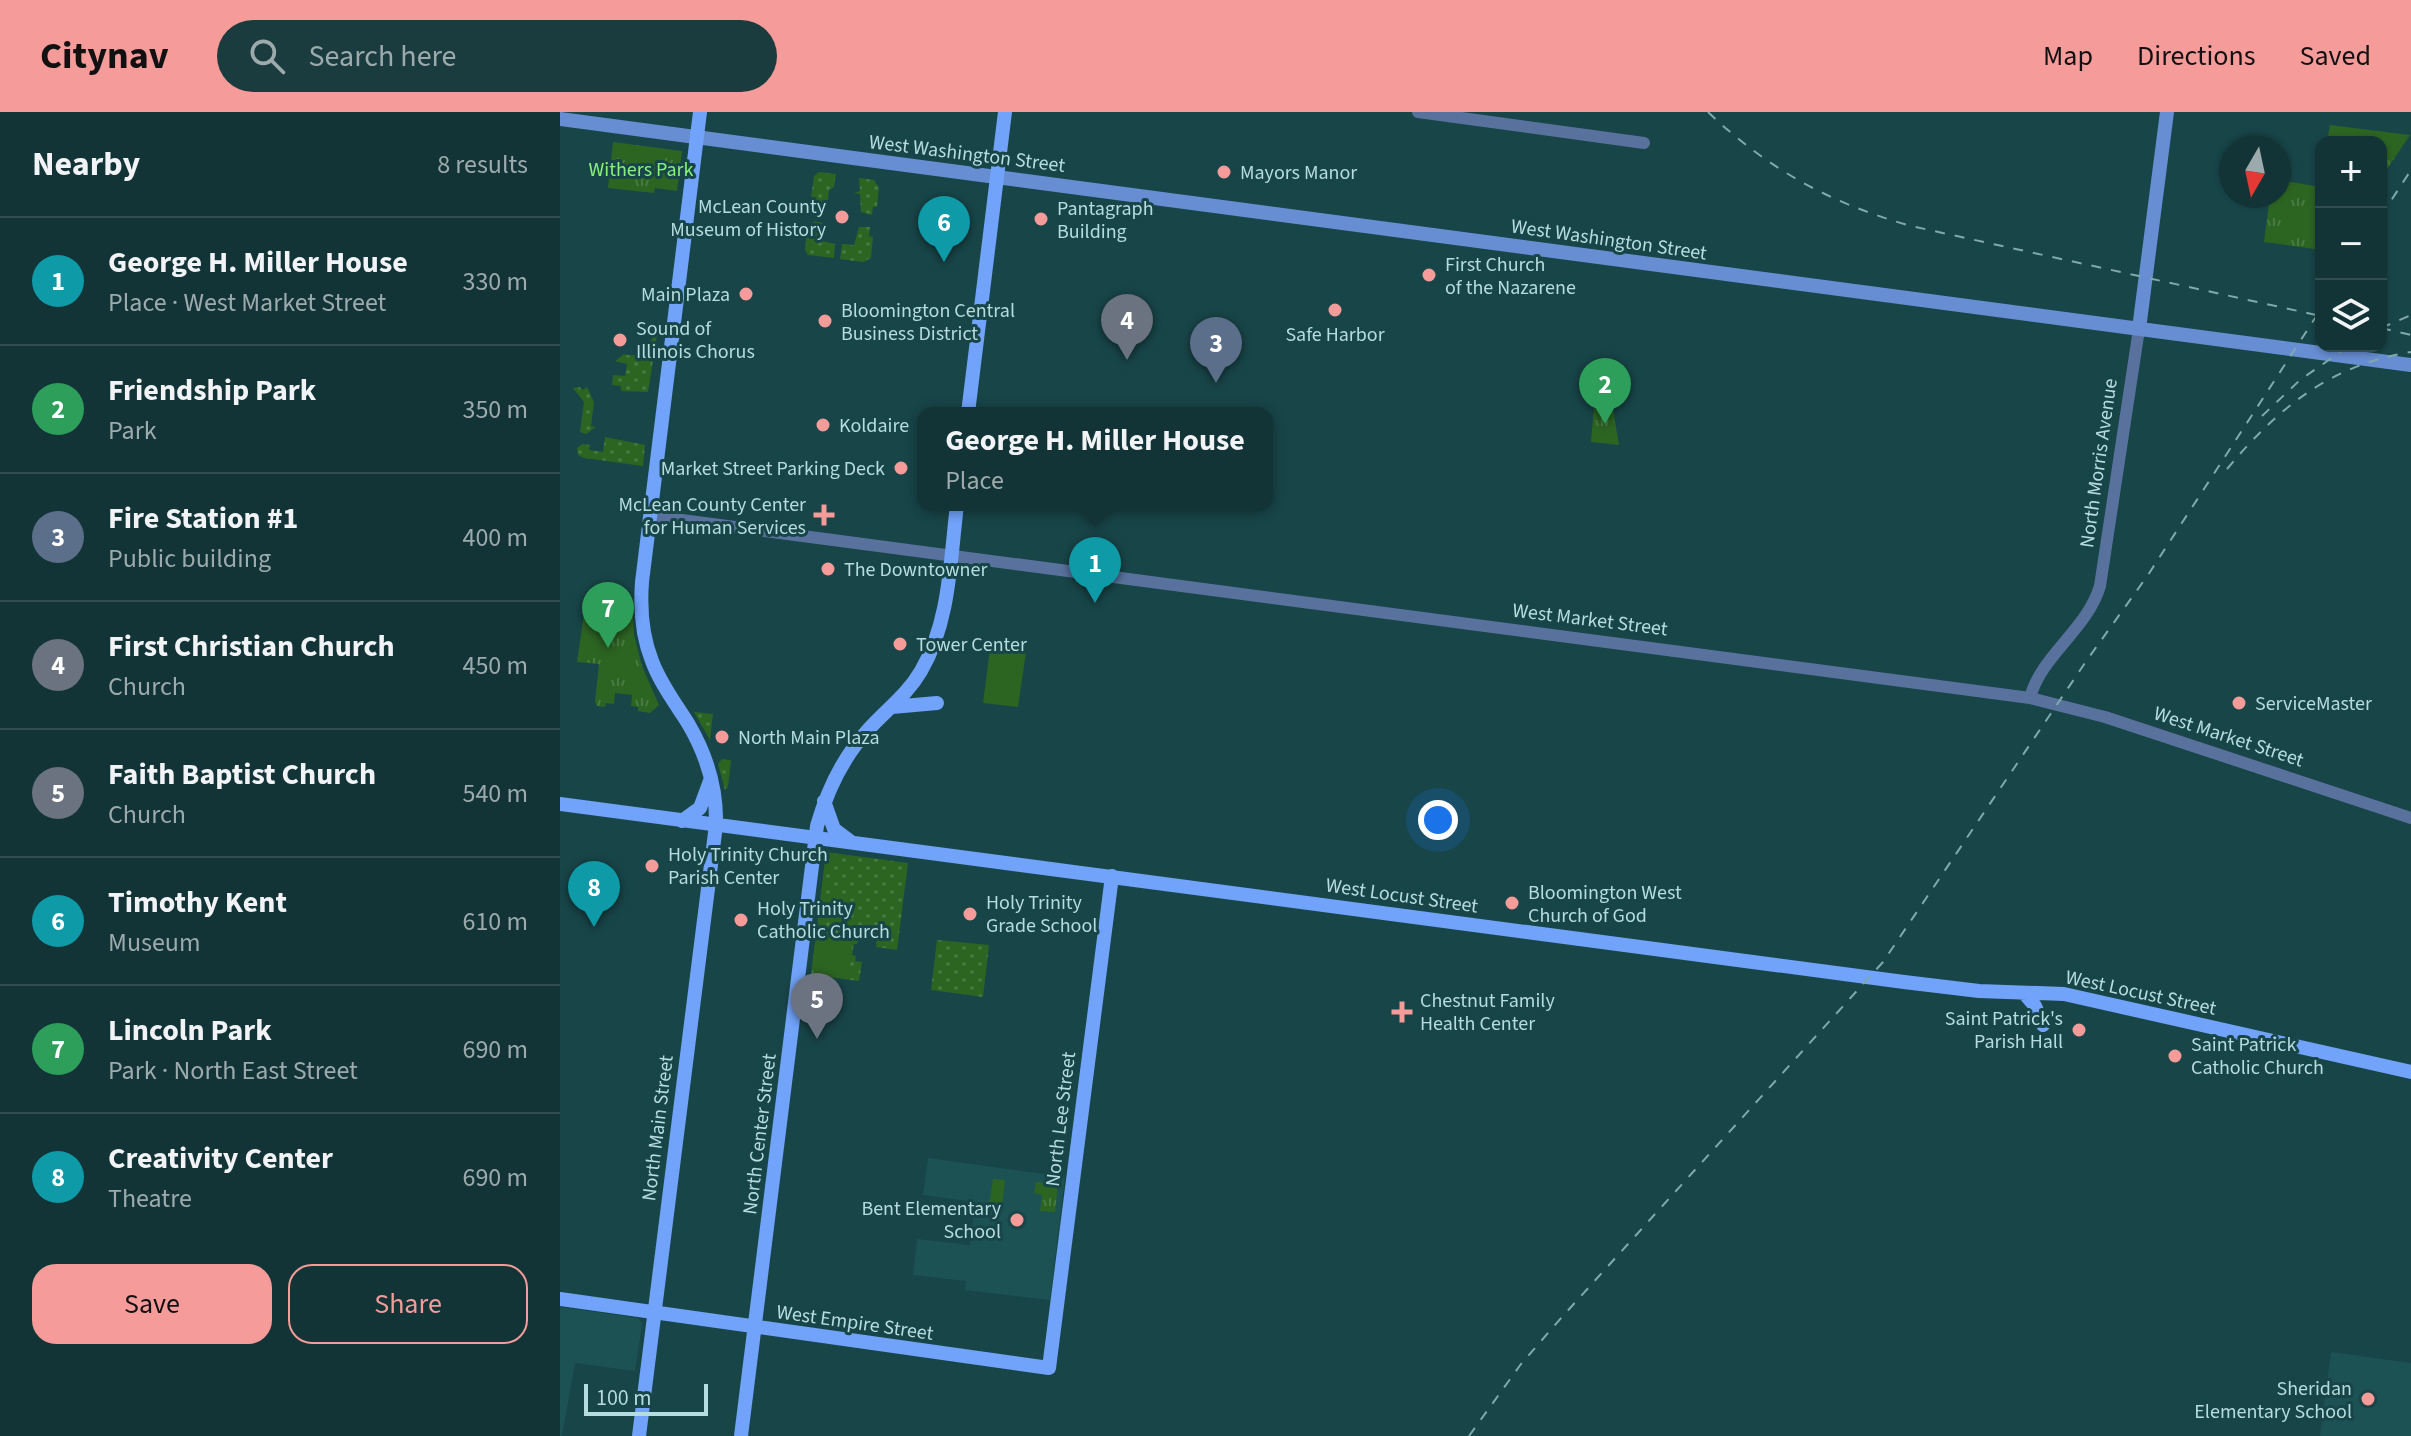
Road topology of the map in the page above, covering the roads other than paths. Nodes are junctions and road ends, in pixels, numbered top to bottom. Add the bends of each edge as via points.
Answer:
1 (700, 112) edge
2 (1005, 112) edge
3 (1418, 112) edge
4 (2167, 112) edge
5 (560, 119) edge
6 (697, 138) junction
7 (1644, 143) dead end
8 (997, 177) junction
9 (2139, 329) junction
10 (2411, 365) edge
11 (969, 407) edge
12 (956, 511) edge
13 (651, 516) junction
14 (951, 556) junction
15 (923, 668) junction
16 (2030, 698) junction
17 (892, 707) junction
18 (711, 779) junction
19 (824, 801) junction
20 (560, 804) edge
21 (2411, 818) edge
22 (682, 821) junction
23 (716, 825) junction
24 (816, 838) junction
25 (854, 843) junction
26 (1112, 876) junction
27 (2017, 992) junction
28 (2043, 1025) dead end
29 (2411, 1072) edge
30 (560, 1299) edge
31 (655, 1314) junction
32 (755, 1329) junction
33 (1049, 1368) joint
34 (639, 1436) edge
35 (741, 1436) edge

1 - 6 main road, North Main Street
2 - 8 main road
3 - 7 street
4 - 9 main road, North Morris Avenue
5 - 6 main road, West Washington Street
6 - 8 main road, West Washington Street
6 - 13 main road, North Main Street
8 - 9 main road, West Washington Street
8 - 11 main road
9 - 10 main road, West Washington Street
9 - 16 street, North Morris Avenue via 2100,586 2086,616 2033,685
12 - 14 main road, North Center Street
13 - 14 street, West Market Street
13 - 18 main road, North Main Street via 641,595 645,639 659,677 700,746
14 - 15 main road, North Center Street via 944,611
14 - 16 street, West Market Street
15 - 17 main road, North Center Street
15 - 17 main road via 925,693 937,703
16 - 21 street, West Market Street via 2105,717
17 - 19 main road, North Center Street via 852,748
18 - 22 main road via 700,808
18 - 23 main road, North Main Street
19 - 24 main road, North Center Street
19 - 25 main road via 834,829
20 - 22 main road, West Locust Street
22 - 23 main road, West Locust Street
23 - 24 main road, West Locust Street
23 - 31 main road, North Main Street
24 - 25 main road, West Locust Street
24 - 32 main road, North Center Street
25 - 26 main road, West Locust Street
26 - 27 main road, West Locust Street via 1904,982
26 - 33 main road, North Lee Street
27 - 28 main road via 2035,1006
27 - 29 main road, West Locust Street via 2064,994
30 - 31 main road, West Empire Street
31 - 32 main road, West Empire Street
31 - 34 main road, North Main Street
32 - 33 main road, West Empire Street
32 - 35 main road, North Center Street

